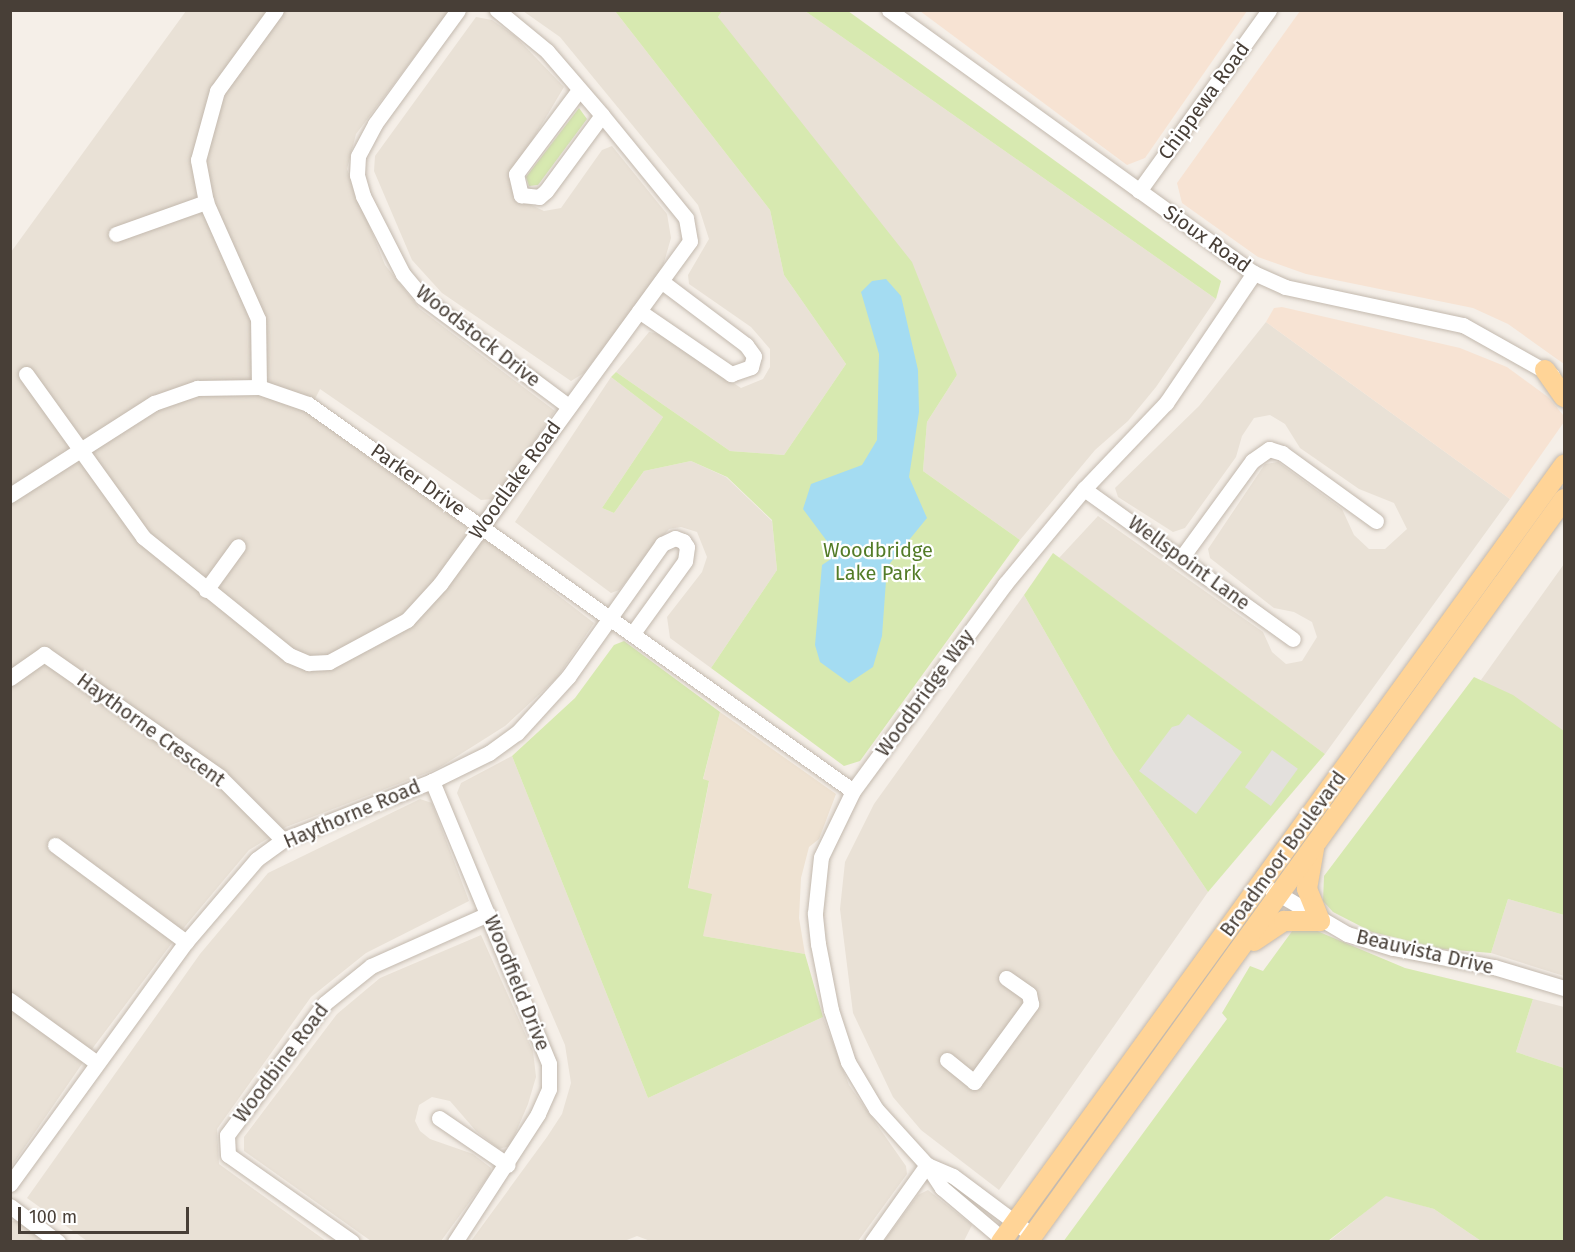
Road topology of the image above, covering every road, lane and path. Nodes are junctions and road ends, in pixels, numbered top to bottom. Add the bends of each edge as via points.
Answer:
1 (276, 10) edge
2 (458, 10) edge
3 (497, 10) edge
4 (889, 10) edge
5 (1269, 10) edge
6 (579, 90) junction
7 (602, 115) junction
8 (1139, 191) junction
9 (206, 202) junction
10 (116, 234) dead end
11 (1254, 273) junction
12 (661, 281) junction
13 (639, 311) junction
14 (1545, 370) junction
15 (26, 374) dead end
16 (1564, 377) edge
17 (1564, 384) edge
18 (259, 387) junction
19 (1564, 396) edge
20 (568, 406) junction
21 (82, 449) junction
22 (1563, 466) edge
23 (1084, 489) junction
24 (10, 495) edge
25 (1564, 499) edge
26 (1376, 521) dead end
27 (482, 525) junction
28 (238, 546) dead end
29 (1182, 557) junction
30 (206, 590) junction
31 (609, 616) junction
32 (633, 633) junction
33 (1293, 639) dead end
34 (10, 678) edge
35 (432, 781) junction
36 (853, 791) junction
37 (283, 840) junction
38 (1315, 843) junction
39 (55, 845) dead end
40 (1262, 883) junction
41 (1279, 895) junction
42 (488, 914) junction
43 (1320, 921) junction
44 (186, 942) junction
45 (1231, 962) junction
46 (1006, 978) dead end
47 (1564, 988) edge
48 (10, 1000) edge
49 (947, 1060) dead end
50 (97, 1063) junction
51 (440, 1118) dead end
52 (508, 1165) junction
53 (927, 1165) junction
54 (10, 1184) edge
55 (10, 1206) edge
56 (1015, 1223) junction
57 (1030, 1238) edge
58 (1003, 1241) edge
59 (58, 1242) edge
60 (352, 1242) edge
61 (455, 1242) edge
62 (872, 1242) edge

1 - 9 street via 213,102 198,160
2 - 20 street, Woodstock Drive via 375,124 358,156 357,175 363,196 403,274 422,297
3 - 6 street, Woodlake Road via 547,51
4 - 8 street, Sioux Road
5 - 8 street, Chippewa Road
6 - 7 street, Woodlake Road
6 - 7 street via 516,174 521,195 539,197 546,191
7 - 12 street, Woodlake Road via 686,218 690,241
8 - 11 street, Sioux Road
9 - 10 street
9 - 18 street via 258,319
11 - 14 street, Sioux Road via 1285,286 1463,325
11 - 23 street, Woodbridge Way via 1166,403
12 - 13 street, Woodlake Road
12 - 13 street via 746,345 754,356 751,367 731,374
13 - 20 street, Woodlake Road
14 - 16 main road
14 - 17 street, Sioux Road
14 - 19 main road
15 - 21 street, Woodlake Road
18 - 21 street, Parker Drive via 197,388 154,403
18 - 27 street, Parker Drive via 308,404
20 - 27 street, Woodlake Road
21 - 24 street, Parker Drive
21 - 30 street, Woodlake Road via 102,484 142,537
22 - 40 main road, Broadmoor Boulevard
23 - 29 street, Wellspoint Lane
23 - 36 street, Woodbridge Way via 1005,584
25 - 38 main road, Broadmoor Boulevard
26 - 29 street via 1282,453 1269,449 1252,461
27 - 30 street, Woodlake Road via 440,584 407,620 329,662 308,663 289,655
27 - 31 street, Parker Drive
28 - 30 street
29 - 33 street, Wellspoint Lane
31 - 32 street, Parker Drive
31 - 32 street, Haythorne Road via 662,544 675,538 683,542 687,547 685,561
31 - 35 street, Haythorne Road via 568,677 517,733 489,753
32 - 36 street, Parker Drive
34 - 37 street, Haythorne Crescent via 44,654 220,777
35 - 37 street, Haythorne Road
35 - 42 street, Woodfield Drive
36 - 53 street, Woodbridge Way via 829,836 816,887 814,913 823,978 840,1040 859,1083 895,1134
37 - 44 street, Haythorne Road via 257,859
38 - 41 main road, Broadmoor Boulevard
38 - 43 main road via 1307,889
39 - 44 street
40 - 41 street, Beauvista Drive
40 - 56 main road, Broadmoor Boulevard
41 - 43 street, Beauvista Drive
41 - 45 main road, Broadmoor Boulevard
42 - 52 street, Woodfield Drive via 549,1064 549,1089
42 - 60 street, Woodbine Road via 371,966 325,1003 227,1135 228,1155
43 - 45 main road via 1277,924
43 - 47 street, Beauvista Drive via 1393,948 1494,967
44 - 50 street, Haythorne Road
45 - 57 main road, Broadmoor Boulevard
46 - 49 street via 1029,994 1031,1004 974,1082
48 - 50 street
50 - 54 street, Haythorne Road
51 - 52 street
52 - 61 street, Woodfield Drive
53 - 56 street, Woodbridge Way via 953,1176
53 - 58 street, Woodbridge Way via 942,1188
53 - 62 street
55 - 59 street
56 - 57 street, Woodbridge Way
56 - 58 main road, Broadmoor Boulevard

